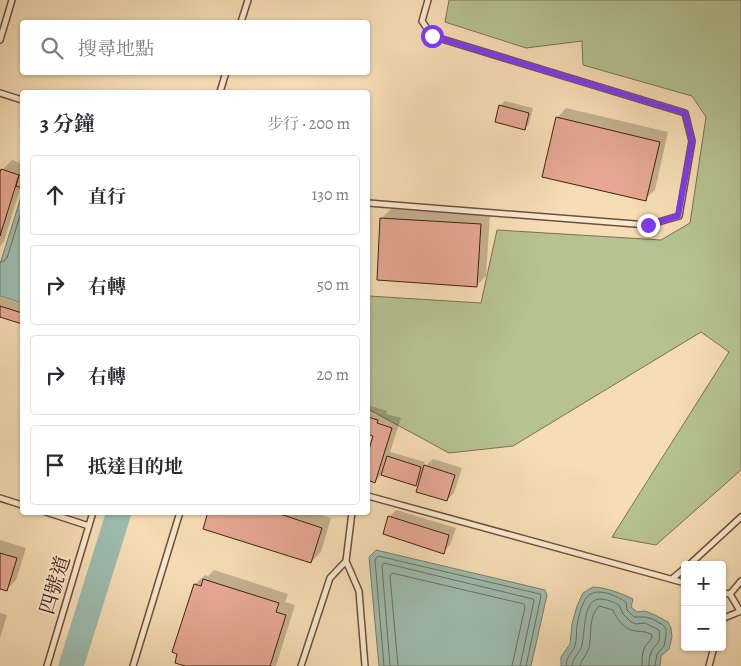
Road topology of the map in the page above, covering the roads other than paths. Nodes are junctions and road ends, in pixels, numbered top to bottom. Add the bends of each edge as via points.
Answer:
1 (12, 0) edge
2 (248, 0) edge
3 (428, 0) edge
4 (242, 20) edge
5 (0, 40) edge
6 (225, 75) edge
7 (221, 90) edge
8 (0, 93) edge
9 (20, 99) edge
10 (370, 203) edge
11 (370, 497) edge
12 (0, 498) edge
13 (20, 504) edge
14 (55, 515) edge
15 (92, 515) edge
16 (179, 515) edge
17 (352, 515) edge
18 (741, 517) edge
19 (89, 526) junction
20 (346, 561) junction
21 (693, 561) edge
22 (681, 571) edge
23 (672, 579) junction
24 (681, 582) edge
25 (741, 582) edge
26 (726, 593) edge
27 (730, 594) junction
28 (741, 611) edge
29 (726, 617) edge
30 (713, 651) edge
31 (47, 666) edge
32 (133, 666) edge
33 (301, 666) edge
34 (365, 666) edge
35 (709, 666) edge

1 - 5 lane
2 - 4 lane
3 - 10 lane via 422,21 432,36 685,113 692,141 678,216 648,225
6 - 7 lane
8 - 9 lane
11 - 23 lane
12 - 13 lane
14 - 19 lane
15 - 19 lane, 四號道
16 - 32 lane
17 - 20 lane
18 - 21 lane
19 - 31 lane, 四號道
20 - 33 lane via 330,578
20 - 34 lane via 359,591
22 - 23 lane
23 - 24 lane
25 - 27 lane
26 - 27 lane
27 - 28 lane
28 - 29 lane
30 - 35 lane

